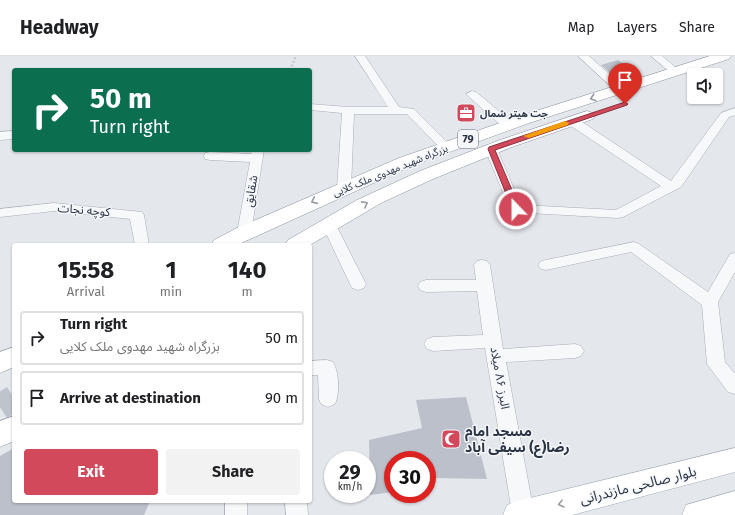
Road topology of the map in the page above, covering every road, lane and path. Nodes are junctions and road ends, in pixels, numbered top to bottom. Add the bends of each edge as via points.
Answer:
1 (296, 56) edge
2 (360, 56) edge
3 (584, 56) edge
4 (656, 56) edge
5 (723, 66) edge
6 (291, 68) edge
7 (676, 72) junction
8 (687, 83) edge
9 (621, 90) junction
10 (472, 94) dead end
11 (312, 107) edge
12 (348, 110) junction
13 (396, 111) junction
14 (735, 112) edge
15 (572, 121) junction
16 (508, 125) junction
17 (12, 135) edge
18 (0, 136) edge
19 (446, 147) junction
20 (491, 149) junction
21 (257, 154) edge
22 (210, 156) dead end
23 (671, 187) junction
24 (344, 188) junction
25 (0, 213) edge
26 (328, 225) junction
27 (244, 233) junction
28 (142, 243) edge
29 (225, 243) edge
30 (297, 243) edge
31 (735, 258) edge
32 (482, 265) dead end
33 (546, 265) dead end
34 (358, 284) dead end
35 (484, 285) junction
36 (426, 286) dead end
37 (710, 302) junction
38 (433, 344) dead end
39 (494, 349) junction
40 (575, 351) dead end
41 (12, 357) edge
42 (0, 363) edge
43 (312, 368) edge
44 (735, 387) edge
45 (328, 399) dead end
46 (12, 428) edge
47 (0, 435) edge
48 (735, 460) edge
49 (236, 503) edge
50 (296, 503) edge
51 (520, 514) edge
52 (236, 515) edge
53 (297, 515) edge

1 - 6 path
2 - 13 street
3 - 9 street
4 - 7 street
5 - 7 main road, بزرگراه شهید مهدوی ملک کلایی / 79
7 - 9 main road, بزرگراه شهید مهدوی ملک کلایی / 79
8 - 15 main road, بزرگراه شهید مهدوی ملک کلایی / 79
9 -> 16 main road, بزرگراه شهید مهدوی ملک کلایی / 79
10 - 16 street
11 - 12 street
12 - 13 street
12 - 24 street
13 - 19 street via 410,111
14 - 23 street via 725,115 676,184
15 - 20 main road, بزرگراه شهید مهدوی ملک کلایی / 79
15 - 23 street
16 - 19 main road, بزرگراه شهید مهدوی ملک کلایی / 79
17 - 18 street
19 - 24 main road, بزرگراه شهید مهدوی ملک کلایی / 79
20 - 23 street via 516,209 618,214
26 -> 20 main road, بزرگراه شهید مهدوی ملک کلایی / 79 via 423,176
21 - 22 street
21 - 27 street, شقایق
24 -> 27 main road, بزرگراه شهید مهدوی ملک کلایی / 79
25 - 28 street, کوچه نجات via 54,207 137,215
26 - 30 main road, بزرگراه شهید مهدوی ملک کلایی / 79
26 - 34 street
27 - 29 main road, بزرگراه شهید مهدوی ملک کلایی / 79
31 - 37 street
32 - 35 street, البرز ۸۶ میلاد
33 - 37 street via 634,247
35 - 36 street
35 - 39 street, البرز ۸۶ میلاد
37 - 44 street via 716,364
38 - 39 street
39 - 40 street
39 - 51 street, البرز ۸۶ میلاد
41 - 42 main road
43 - 45 street via 326,367
46 - 47 main road
48 -> 51 main road, بلوار صالحی مازندرانی
49 - 52 street
50 - 53 street

